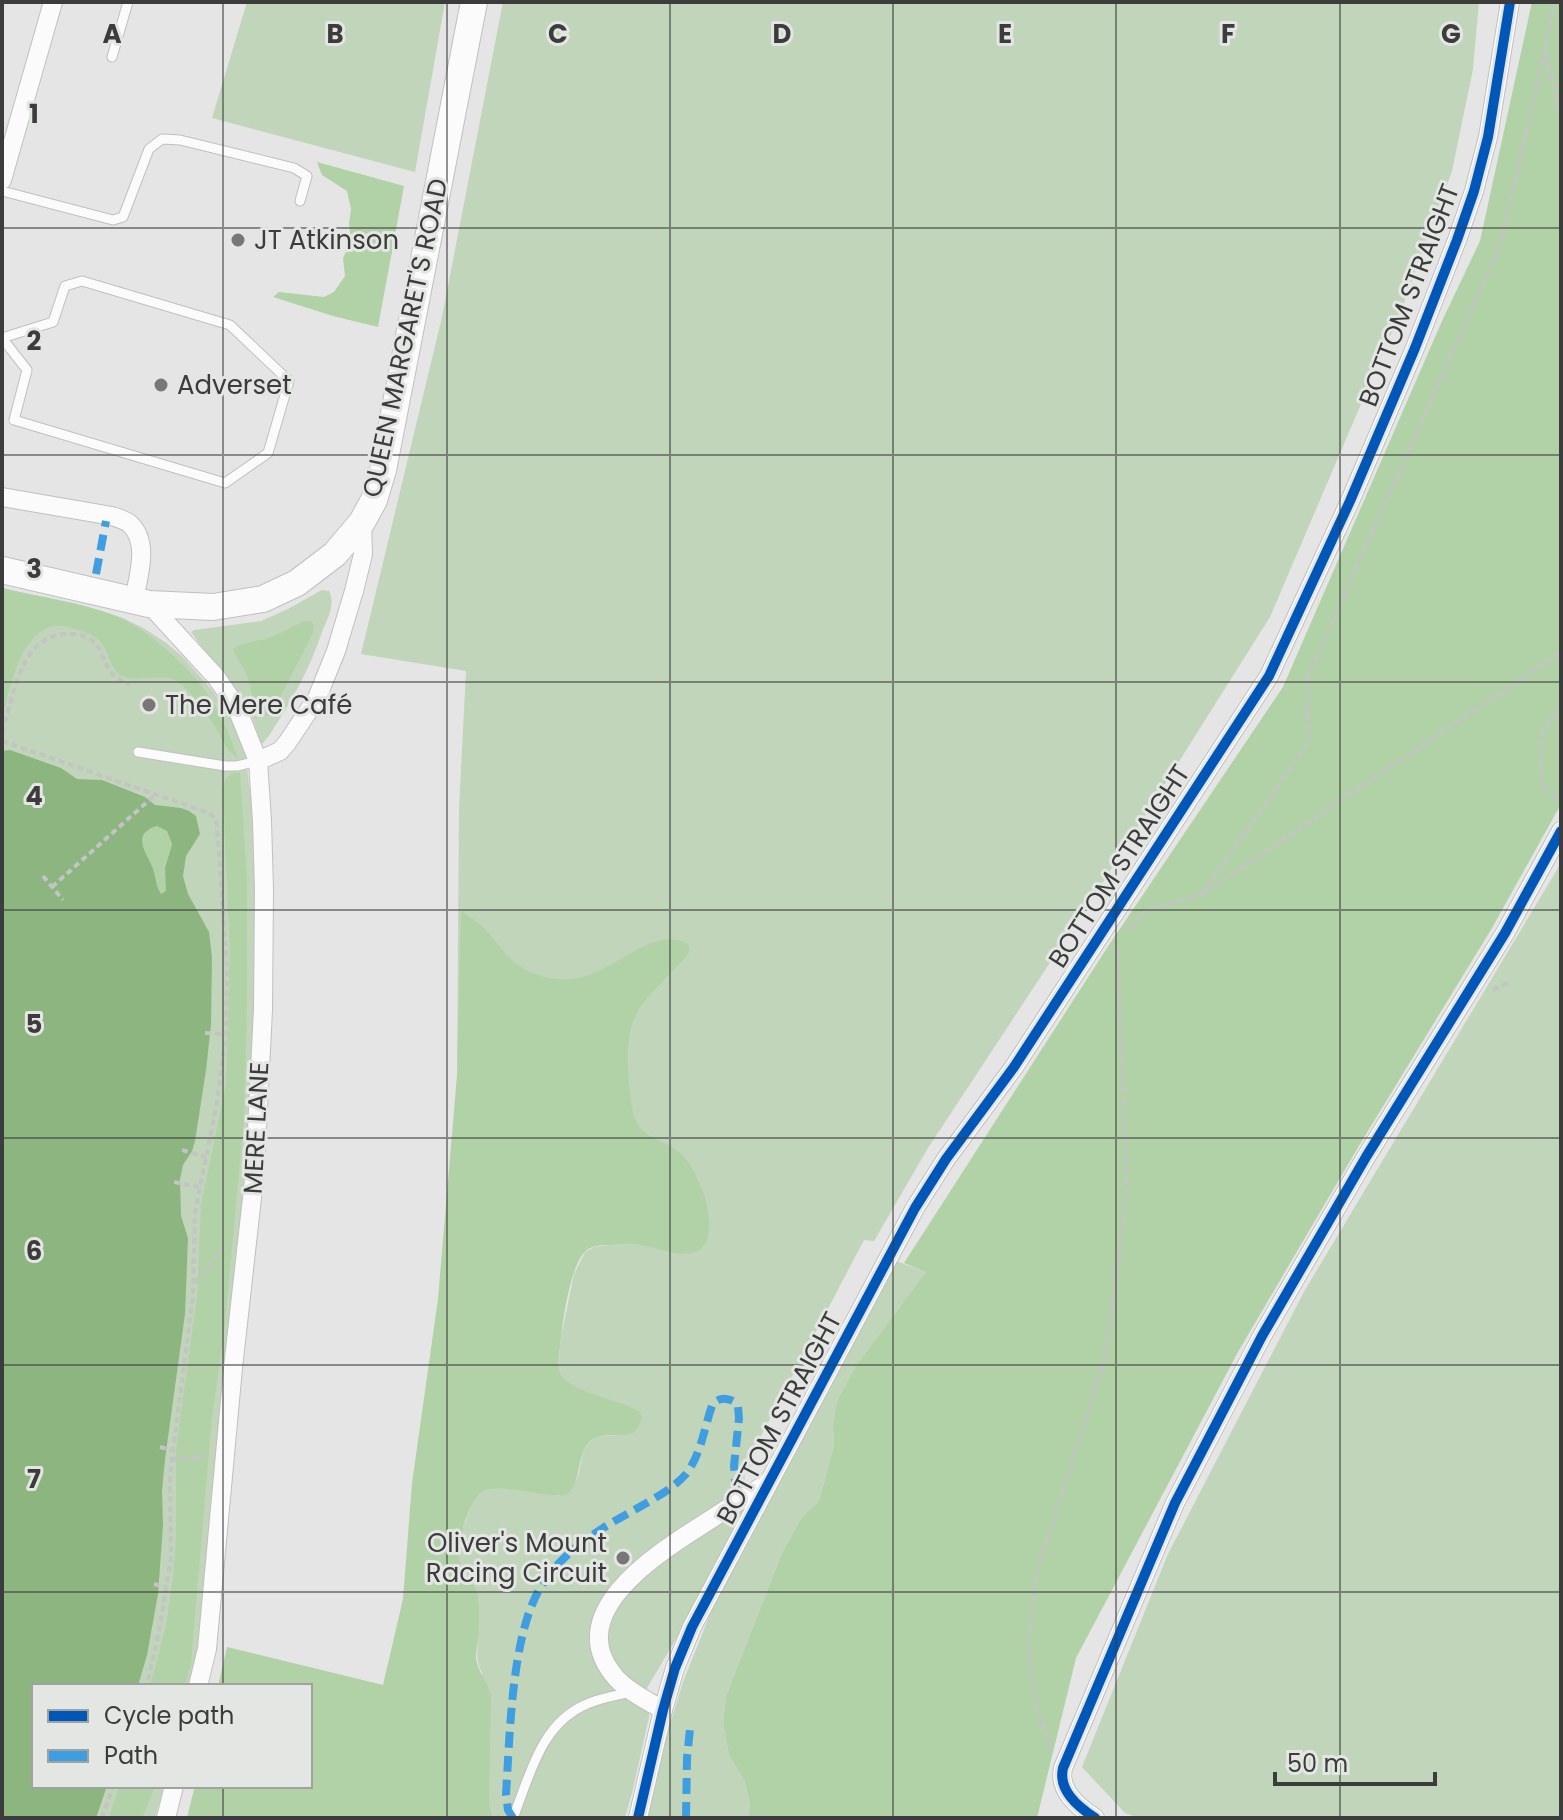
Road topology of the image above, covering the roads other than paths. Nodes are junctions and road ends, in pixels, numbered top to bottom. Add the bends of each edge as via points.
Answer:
1 (53, 2) edge
2 (128, 2) edge
3 (474, 2) edge
4 (1510, 2) edge
5 (112, 57) dead end
6 (4, 169) edge
7 (2, 191) edge
8 (300, 201) dead end
9 (2, 338) edge
10 (2, 497) edge
11 (362, 522) junction
12 (2, 570) edge
13 (142, 602) junction
14 (138, 752) dead end
15 (258, 761) junction
16 (1561, 831) edge
17 (769, 1482) junction
18 (198, 1684) edge
19 (633, 1691) junction
20 (663, 1710) junction
21 (174, 1788) edge
22 (166, 1818) edge
23 (513, 1818) edge
24 (638, 1818) edge
25 (1095, 1818) edge

1 - 6 street
2 - 5 lane
3 - 11 main road, QUEEN MARGARET'S ROAD via 383,470
4 - 17 street, BOTTOM STRAIGHT via 1474,191 1415,348 1269,676 1014,1067 915,1208
7 - 8 lane via 113,220 123,217 149,149 162,139 294,168 307,176
9 - 9 lane via 53,322 65,286 82,281 230,325 289,381 268,453 225,483 14,420 27,370
10 - 13 street via 129,523 142,552
11 - 13 main road, QUEEN MARGARET'S ROAD via 335,554 297,583 263,599 213,607
11 - 15 street via 363,554 354,591 317,698 280,751
12 - 13 main road, QUEEN MARGARET'S ROAD
13 - 15 street, MERE LANE via 216,677 236,706
14 - 15 lane via 225,766
15 - 18 street, MERE LANE via 264,875 255,1171 207,1649
16 - 25 street via 1262,1336 1175,1503 1065,1759 1062,1785
17 - 19 street via 665,1549 608,1604 600,1625 600,1648 612,1673
17 - 20 street, BOTTOM STRAIGHT via 692,1627
19 - 20 street
19 - 23 lane via 589,1702 557,1723
20 - 24 street, BOTTOM STRAIGHT
21 - 22 street

